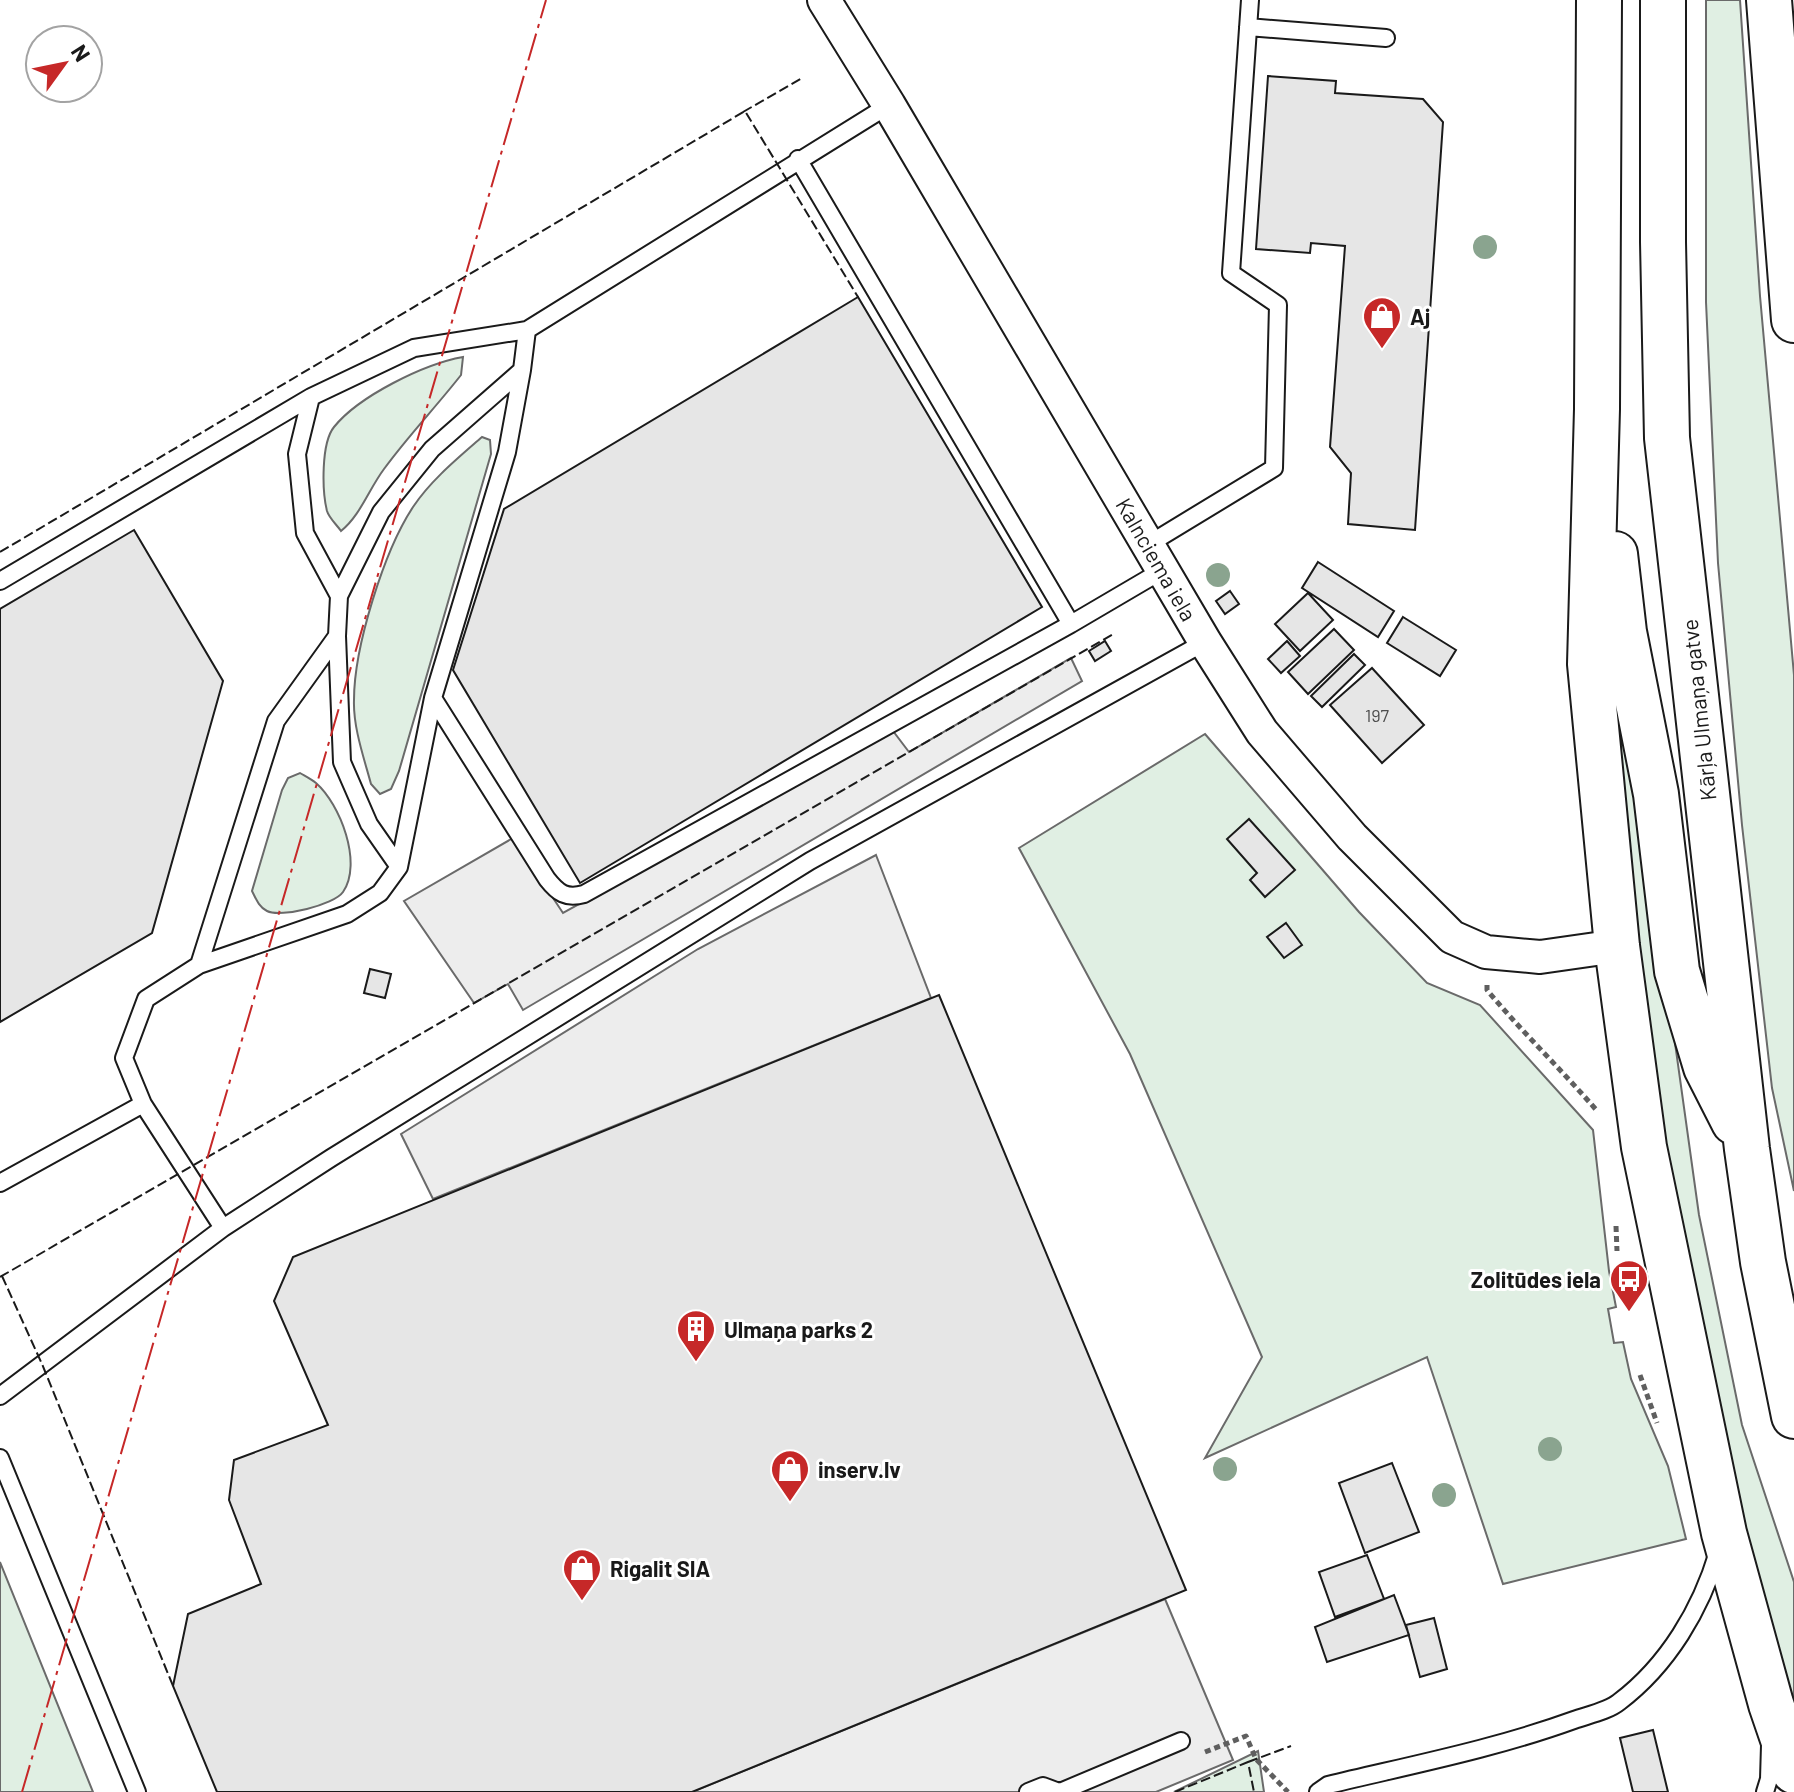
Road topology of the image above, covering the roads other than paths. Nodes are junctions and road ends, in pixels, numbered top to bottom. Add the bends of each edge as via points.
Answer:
1 (824, 0) edge
2 (1250, 0) edge
3 (1599, 0) edge
4 (1663, 0) edge
5 (1769, 0) edge
6 (1248, 27) junction
7 (1386, 38) dead end
8 (889, 105) junction
9 (798, 159) junction
10 (1794, 320) edge
11 (527, 330) junction
12 (522, 370) junction
13 (311, 397) junction
14 (1597, 409) junction
15 (1156, 557) junction
16 (0, 581) edge
17 (339, 596) junction
18 (1071, 624) junction
19 (337, 636) junction
20 (1205, 642) junction
21 (433, 698) junction
22 (399, 867) junction
23 (1617, 946) junction
24 (199, 965) junction
25 (143, 1104) junction
26 (1747, 1149) junction
27 (0, 1183) edge
28 (223, 1228) junction
29 (0, 1396) edge
30 (1794, 1416) edge
31 (0, 1458) edge
32 (1724, 1533) junction
33 (1771, 1704) junction
34 (1181, 1741) road end
35 (1794, 1771) edge
36 (137, 1792) edge
37 (1028, 1792) edge
38 (1059, 1792) edge
39 (1318, 1792) edge
40 (1765, 1792) edge

1 - 8 street, Kalnciema iela
2 - 6 lane
3 - 14 highway
4 - 26 highway, Kārļa Ulmaņa gatve via 1667,438
5 - 10 highway
6 - 7 lane
6 - 15 lane via 1231,273 1278,305 1274,468
8 - 9 lane
8 - 15 street, Kalnciema iela
9 - 11 lane
9 - 18 lane
11 - 12 lane
11 - 13 lane via 414,348
12 - 17 lane via 432,449 381,512
12 - 21 lane via 507,452
13 - 16 lane
13 - 17 lane via 297,454 305,533
14 - 23 highway via 1590,664
14 - 26 highway via 1624,632 1656,794 1677,971 1706,1067
15 - 18 lane
15 - 20 street, Kalnciema iela
17 - 19 lane
18 - 21 lane via 572,897 561,895 547,879
19 - 22 lane via 342,762 369,824
19 - 24 lane via 276,721
20 - 23 street, Kalnciema iela via 1262,732 1352,837 1452,937 1486,952 1540,957
20 - 28 lane via 810,861
21 - 22 lane
22 - 24 lane via 380,893 347,914
23 - 32 highway via 1644,1147
24 - 25 lane via 146,999 124,1058
25 - 27 lane
25 - 28 lane
26 - 30 highway, Kārļa Ulmaņa gatve
28 - 29 lane
31 - 36 lane
32 - 33 highway
32 - 39 lane via 1709,1582 1685,1627 1656,1668 1617,1704 1521,1739 1328,1785
33 - 35 highway
33 - 40 lane
34 - 38 lane
37 - 38 lane via 1043,1786

